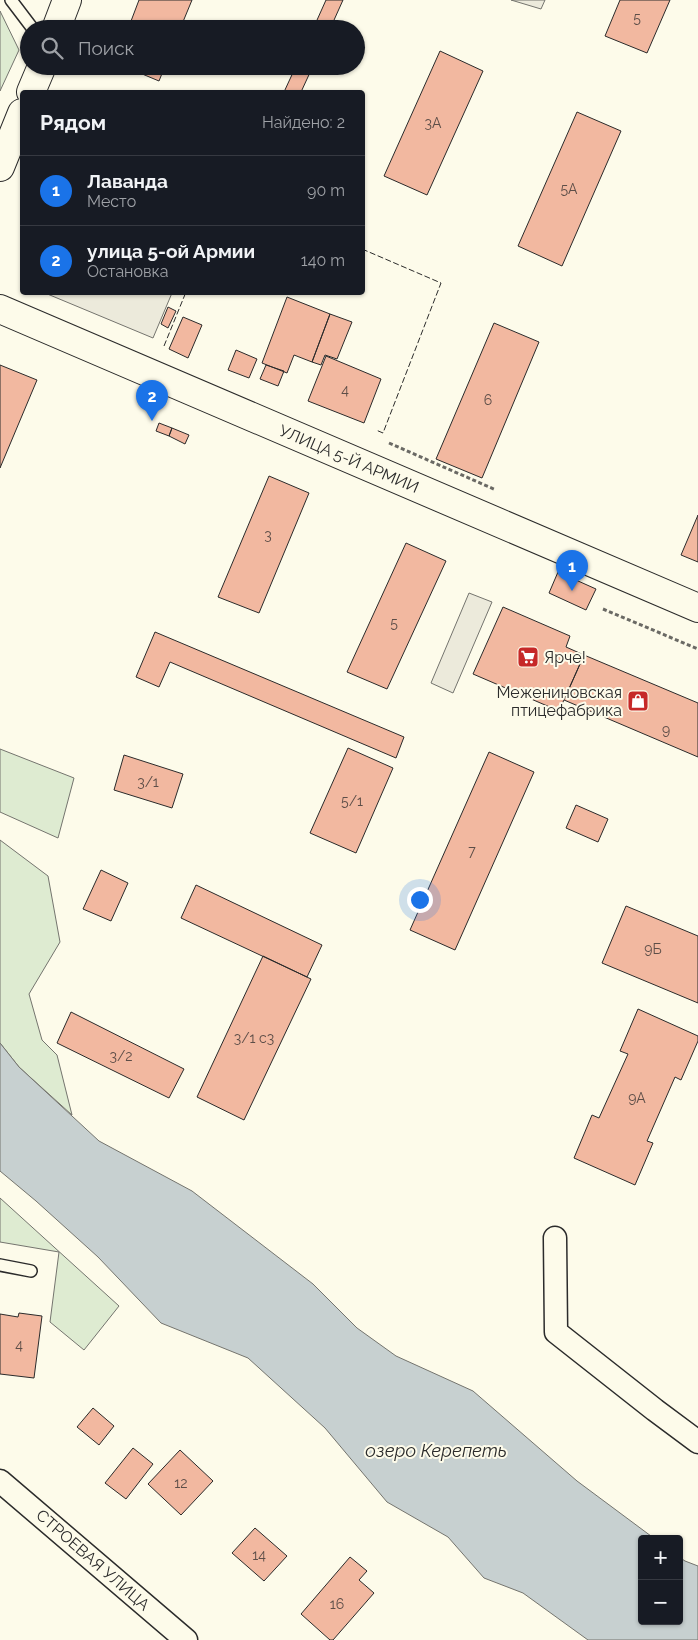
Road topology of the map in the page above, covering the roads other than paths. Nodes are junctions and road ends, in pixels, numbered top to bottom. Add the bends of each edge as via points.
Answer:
1 (10, 0) edge
2 (67, 0) edge
3 (26, 20) edge
4 (59, 20) edge
5 (38, 75) edge
6 (32, 90) edge
7 (20, 117) edge
8 (0, 167) edge
9 (0, 309) edge
10 (698, 608) edge
11 (554, 1238) dead end
12 (0, 1265) edge
13 (31, 1271) dead end
14 (698, 1442) edge
15 (0, 1481) edge
16 (186, 1640) edge

1 - 3 lane
2 - 4 main road
5 - 6 main road
7 - 8 main road
9 - 10 main road, УЛИЦА 5-Й АРМИИ
11 - 14 street via 556,1332
12 - 13 lane
15 - 16 street, СТРОЕВАЯ УЛИЦА

